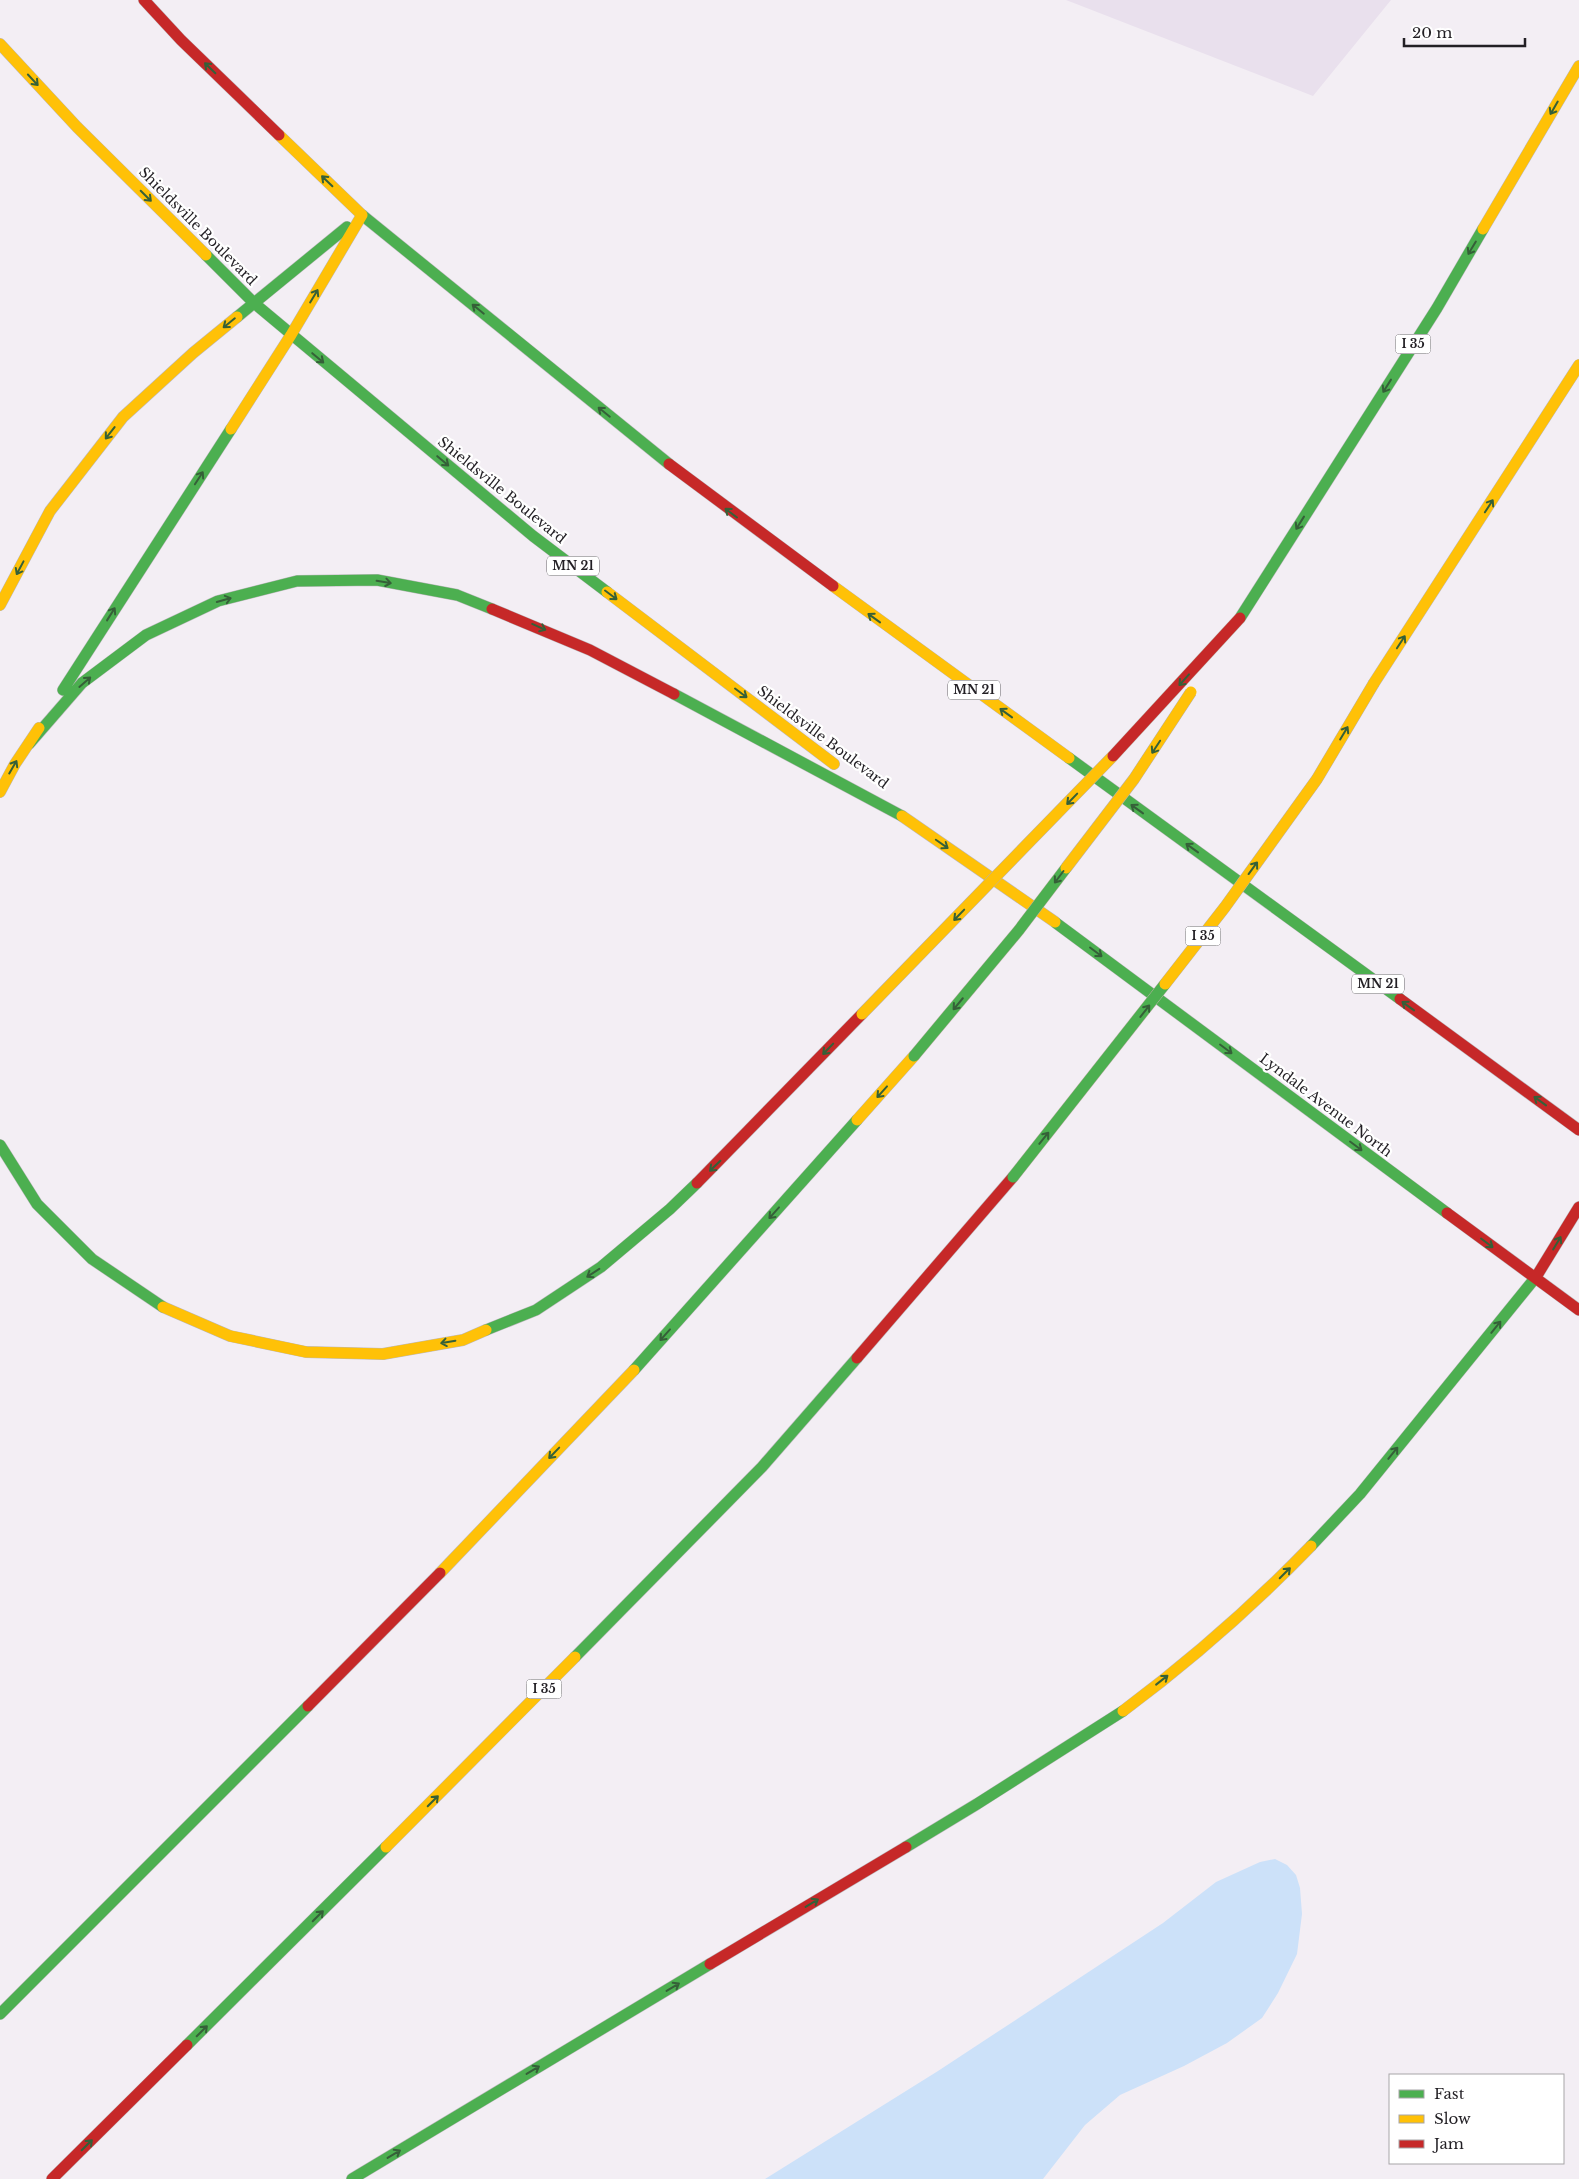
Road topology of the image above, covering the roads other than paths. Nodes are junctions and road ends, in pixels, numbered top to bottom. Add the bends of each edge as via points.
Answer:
1 (144, 0) edge
2 (0, 44) edge
3 (1579, 66) edge
4 (362, 215) junction
5 (254, 303) junction
6 (291, 335) junction
7 (1579, 365) edge
8 (0, 604) edge
9 (1240, 618) junction
10 (29, 744) junction
11 (0, 792) edge
12 (902, 816) junction
13 (1056, 923) joint
14 (1579, 1130) edge
15 (0, 1145) edge
16 (1579, 1207) edge
17 (1535, 1279) junction
18 (1579, 1310) edge
19 (0, 2014) edge
20 (52, 2179) edge
21 (352, 2179) edge

4 -> 1 main road, MN 21
2 -> 5 main road, Shieldsville Boulevard / MN 21 via 77,127
3 -> 9 main road, I 35 via 1436,308
4 - 5 main road
6 -> 4 main road
14 -> 4 main road, MN 21 via 687,480
5 - 6 main road, Shieldsville Boulevard / MN 21
5 -> 8 main road via 122,417 50,511
10 -> 6 main road
6 -> 12 main road, Shieldsville Boulevard / MN 21 via 533,536
20 -> 7 main road, I 35, bridge via 519,1715 762,1467 1013,1177 1225,907 1317,779 1374,683
9 -> 15 main road, bridge via 1145,723 735,1146 670,1209 601,1268 536,1310 463,1340 383,1354 306,1352 230,1336 157,1304 92,1259 36,1204
9 -> 19 main road, I 35, bridge via 1134,779 1019,930 914,1056 619,1386 415,1599
11 -> 10 main road
10 -> 12 main road via 82,683 146,635 218,601 297,582 377,580 457,595 557,635
12 -> 13 main road, Shieldsville Boulevard / MN 21
13 -> 17 main road, Lyndale Avenue North
17 -> 16 main road
17 - 18 main road, Lyndale Avenue North
21 -> 17 main road via 977,1804 1124,1710 1212,1640 1284,1574 1360,1494

